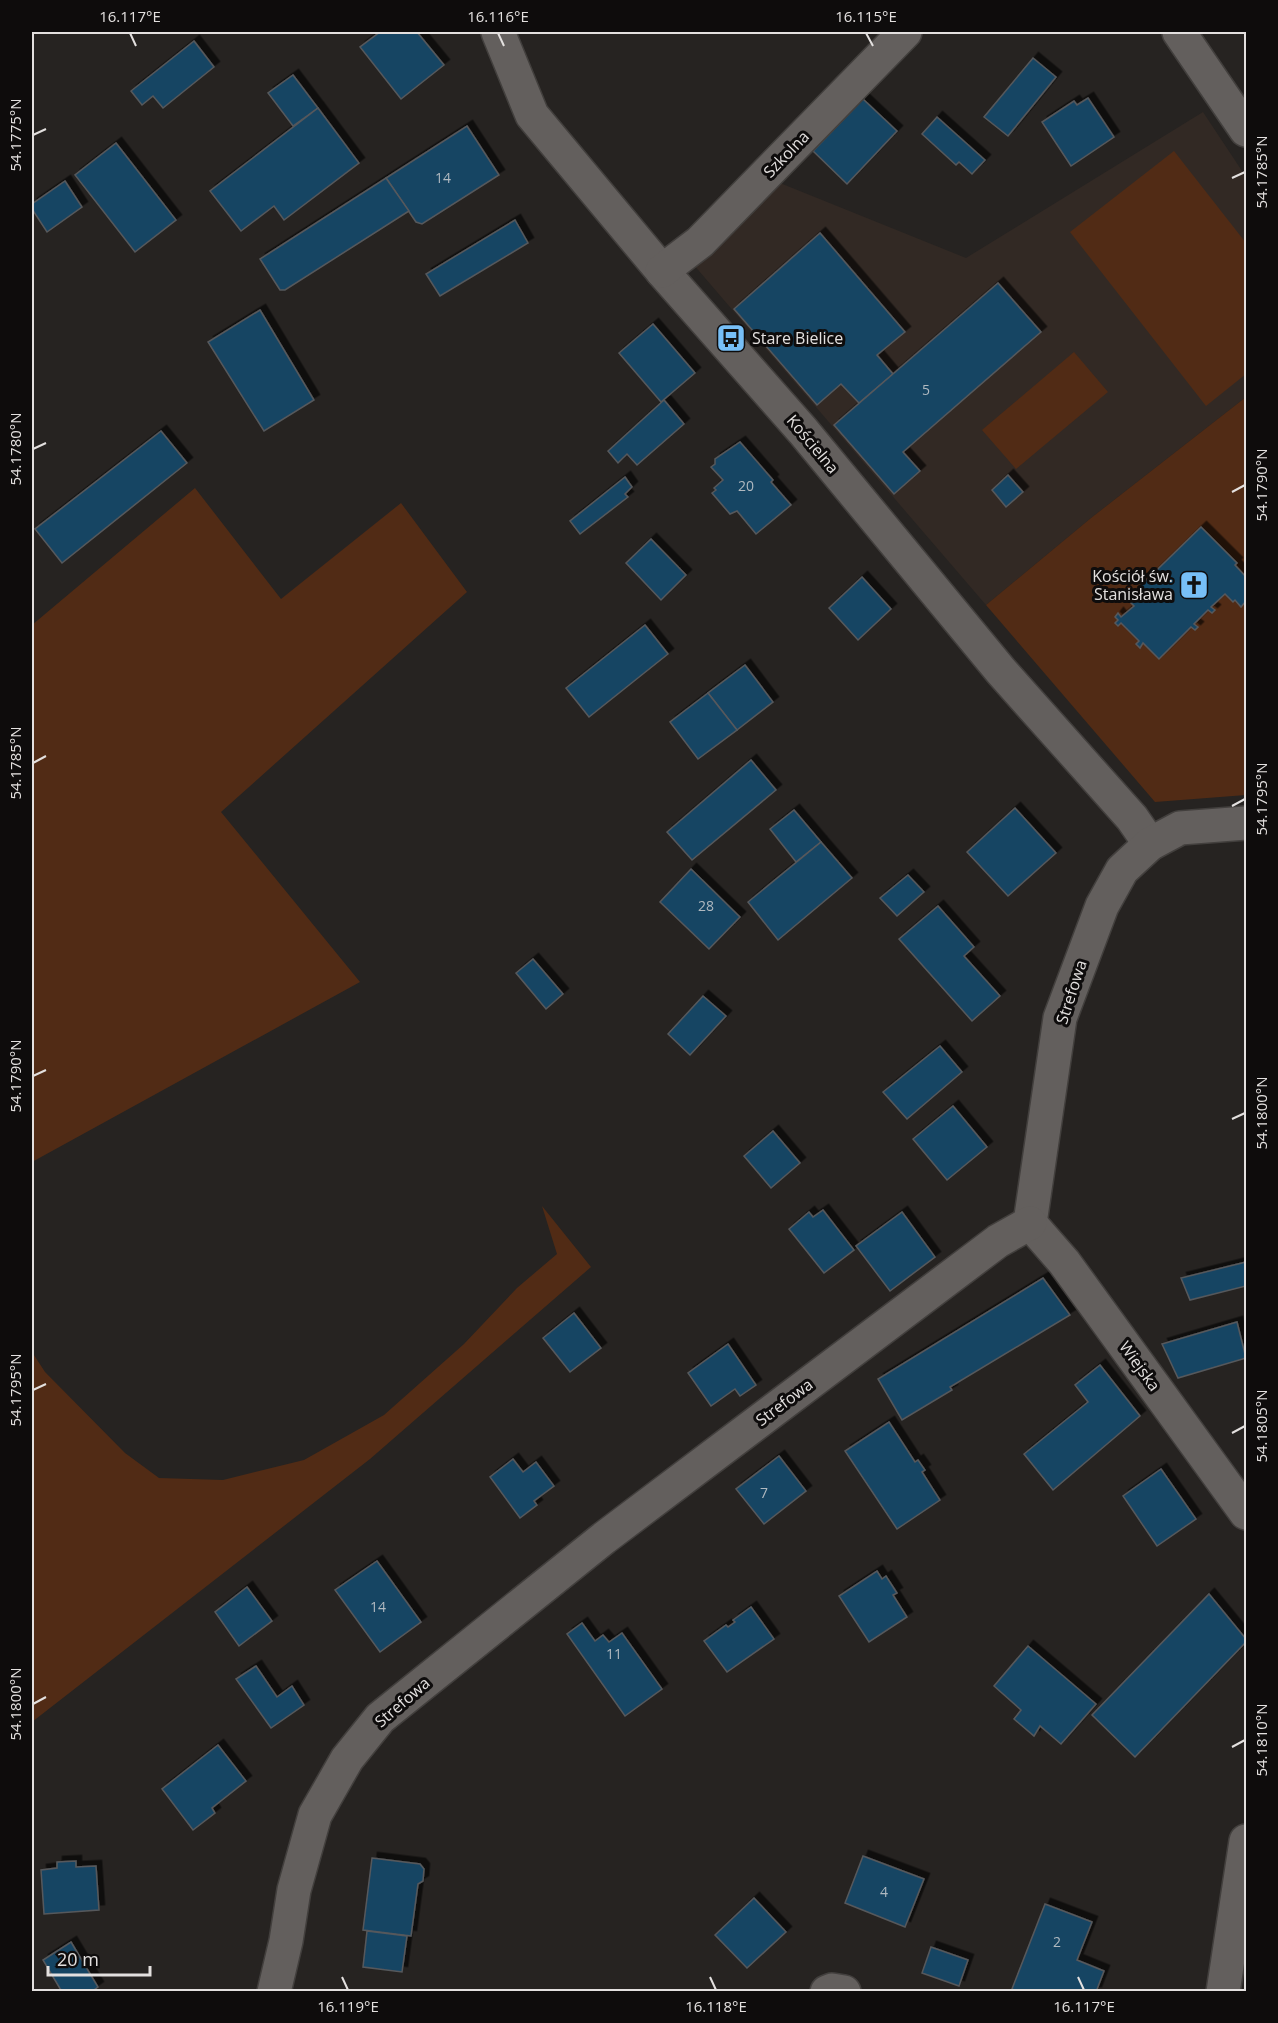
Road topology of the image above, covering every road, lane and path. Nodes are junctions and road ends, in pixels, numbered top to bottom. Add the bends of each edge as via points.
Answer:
1 (498, 32) edge
2 (905, 32) edge
3 (1179, 32) edge
4 (1246, 130) edge
5 (662, 271) junction
6 (1246, 823) edge
7 (1150, 844) junction
8 (1030, 1222) junction
9 (1246, 1513) edge
10 (1246, 1841) edge
11 (274, 1992) edge
12 (827, 1992) edge
13 (844, 1992) edge
14 (1223, 1992) edge

1 - 5 street, Kościelna via 532,115
2 - 5 street, Szkolna via 700,242
3 - 4 street
5 - 7 street, Kościelna via 803,431
6 - 7 street, Strefowa via 1180,828
7 - 8 street, Strefowa via 1122,870 1102,906 1060,1018
8 - 9 street, Wiejska via 1064,1262
8 - 11 street, Strefowa via 998,1241 604,1538 380,1718 346,1759 315,1815 294,1890
10 - 14 street
12 - 13 street

